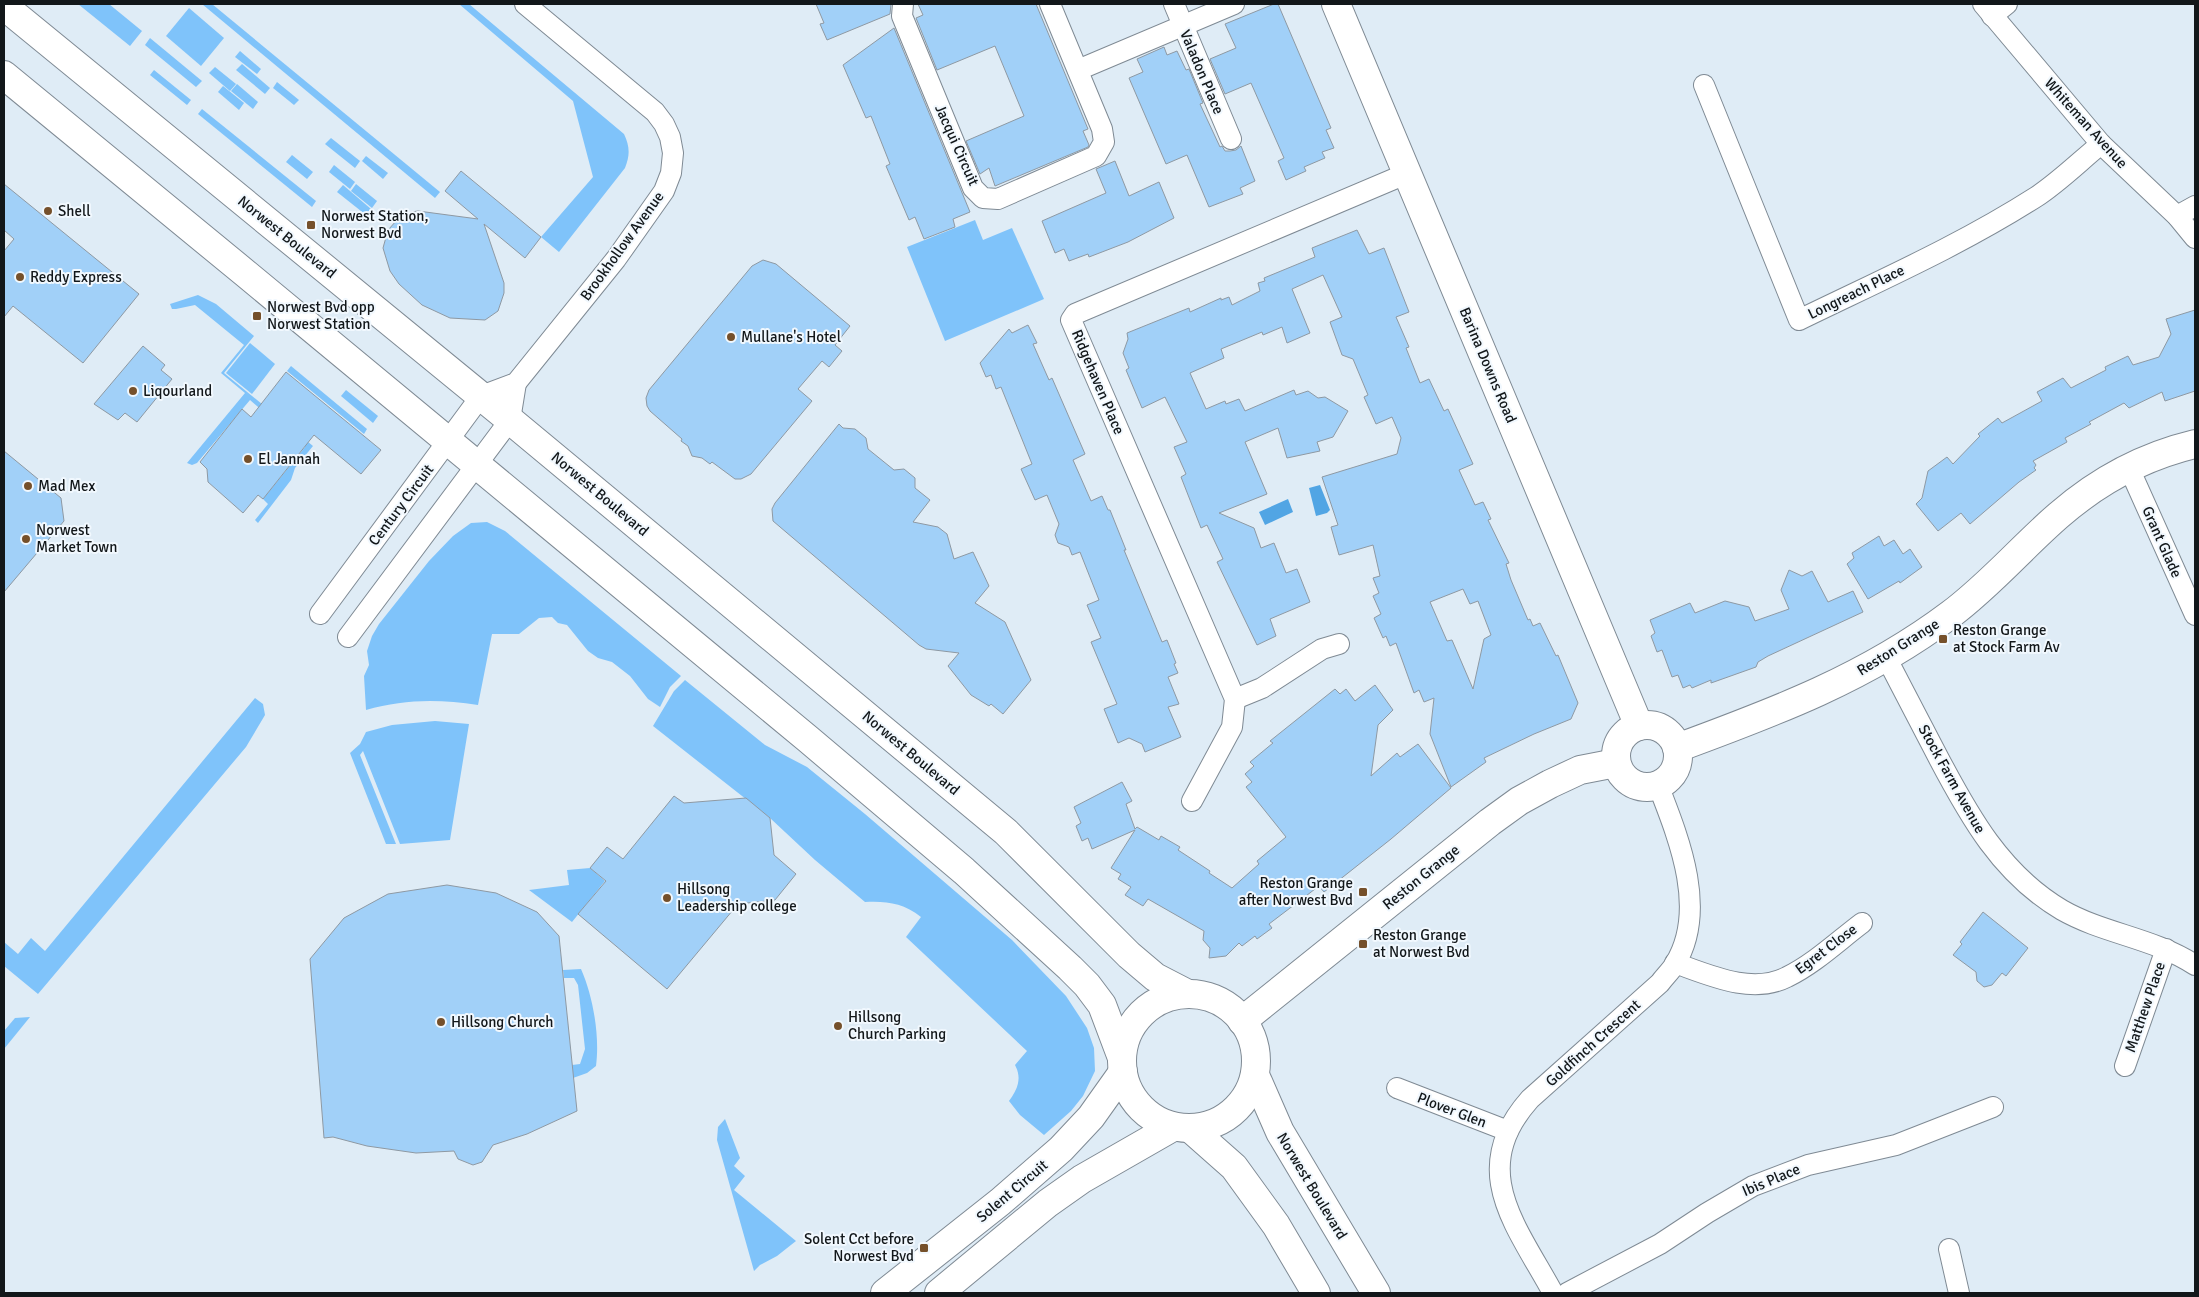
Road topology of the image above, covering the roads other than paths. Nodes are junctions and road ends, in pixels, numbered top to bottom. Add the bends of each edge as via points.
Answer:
1 (525, 4) edge
2 (903, 4) edge
3 (1050, 4) edge
4 (1174, 4) edge
5 (1234, 4) edge
6 (1336, 4) edge
7 (4, 6) edge
8 (1994, 8) edge
9 (1183, 26) junction
10 (1078, 70) junction
11 (4, 76) edge
12 (1704, 85) dead end
13 (1231, 139) dead end
14 (2101, 144) junction
15 (1408, 173) junction
16 (2195, 206) edge
17 (2177, 216) junction
18 (2195, 238) edge
19 (516, 383) junction
20 (481, 396) junction
21 (510, 420) junction
22 (448, 441) junction
23 (2195, 444) edge
24 (477, 465) junction
25 (2129, 468) junction
26 (320, 614) dead end
27 (2195, 615) edge
28 (348, 637) dead end
29 (1339, 644) dead end
30 (1886, 658) junction
31 (1235, 699) junction
32 (1639, 726) junction
33 (1677, 748) junction
34 (1616, 763) junction
35 (1658, 785) junction
36 (1192, 801) dead end
37 (1862, 923) dead end
38 (2166, 949) junction
39 (1675, 963) junction
40 (2195, 965) edge
41 (1186, 993) junction
42 (1242, 1021) junction
43 (1123, 1065) junction
44 (2124, 1066) dead end
45 (1255, 1075) junction
46 (1396, 1088) dead end
47 (1993, 1108) dead end
48 (1181, 1128) junction
49 (1508, 1131) junction
50 (1949, 1249) dead end
51 (885, 1293) edge
52 (939, 1293) edge
53 (1316, 1293) edge
54 (1376, 1293) edge
55 (1553, 1293) edge
56 (1567, 1293) edge
57 (1959, 1293) edge

1 - 19 street, Brookhollow Avenue via 649,107 664,124 673,153 671,173 654,206 616,259
2 - 10 street, Jacqui Circuit via 902,16 973,188 983,198 998,199 1096,156 1104,142 1102,129
3 - 10 street, Jacqui Circuit
4 - 9 street, Valadon Place
5 - 9 street
6 - 15 main road, Barina Downs Road
7 - 20 main road, Norwest Boulevard
8 - 14 street, Whiteman Avenue
9 - 10 street
9 - 13 street, Valadon Place
11 - 22 main road
12 - 14 street, Longreach Place via 1799,320 1996,221 2038,196
14 - 17 street, Whiteman Avenue
15 - 31 street, Ridgehaven Place via 1075,314 1071,320
15 - 32 main road, Barina Downs Road
16 - 17 street
17 - 18 street, Whiteman Avenue
19 - 20 street
19 - 21 street
20 - 21 main road, Norwest Boulevard
20 - 22 street, Century Circuit
21 - 24 street
21 - 41 main road, Norwest Boulevard via 1006,832 1129,955 1155,976
22 - 24 main road
22 - 26 street, Century Circuit
23 - 25 main road, Reston Grange
24 - 28 street
24 - 43 main road via 816,745 964,871 1070,968 1102,1005
25 - 27 street, Grant Glade
25 - 30 main road, Reston Grange via 2094,488 2059,514 1996,576 1951,614
29 - 31 street via 1322,649 1262,688
30 - 33 main road, Reston Grange via 1776,712
30 - 38 street, Stock Farm Avenue via 1966,810 2005,864 2062,909 2086,921
31 - 36 street, Ridgehaven Place via 1232,727
32 - 33 main road via 1658,727 1666,732
32 - 34 main road via 1623,736 1615,753
33 - 35 main road via 1678,757 1672,774
34 - 35 main road via 1627,781 1637,786
34 - 42 main road, Reston Grange via 1580,770 1519,801
35 - 39 street, Goldfinch Crescent via 1674,825 1689,890 1690,914
37 - 39 street, Egret Close via 1802,968 1786,978 1768,983 1716,978
38 - 40 street, Stock Farm Avenue
38 - 44 street, Matthew Place
39 - 49 street, Goldfinch Crescent via 1660,982 1530,1099
41 - 42 main road via 1207,995 1226,1004
41 - 43 main road via 1168,997 1139,1015 1127,1035
42 - 45 main road via 1252,1042
43 - 48 main road via 1129,1091 1140,1108 1154,1119
43 - 51 main road, Solent Circuit via 1091,1117 1061,1149
45 - 48 main road via 1240,1103 1219,1120
45 - 54 main road, Norwest Boulevard via 1280,1132
46 - 49 street, Plover Glen
47 - 56 street, Ibis Place via 1896,1145 1808,1165 1754,1186 1707,1212 1660,1244
48 - 52 main road via 1118,1156 1082,1179
48 - 53 main road via 1234,1166 1276,1225
49 - 55 street, Goldfinch Crescent via 1501,1149 1501,1190
50 - 57 street

